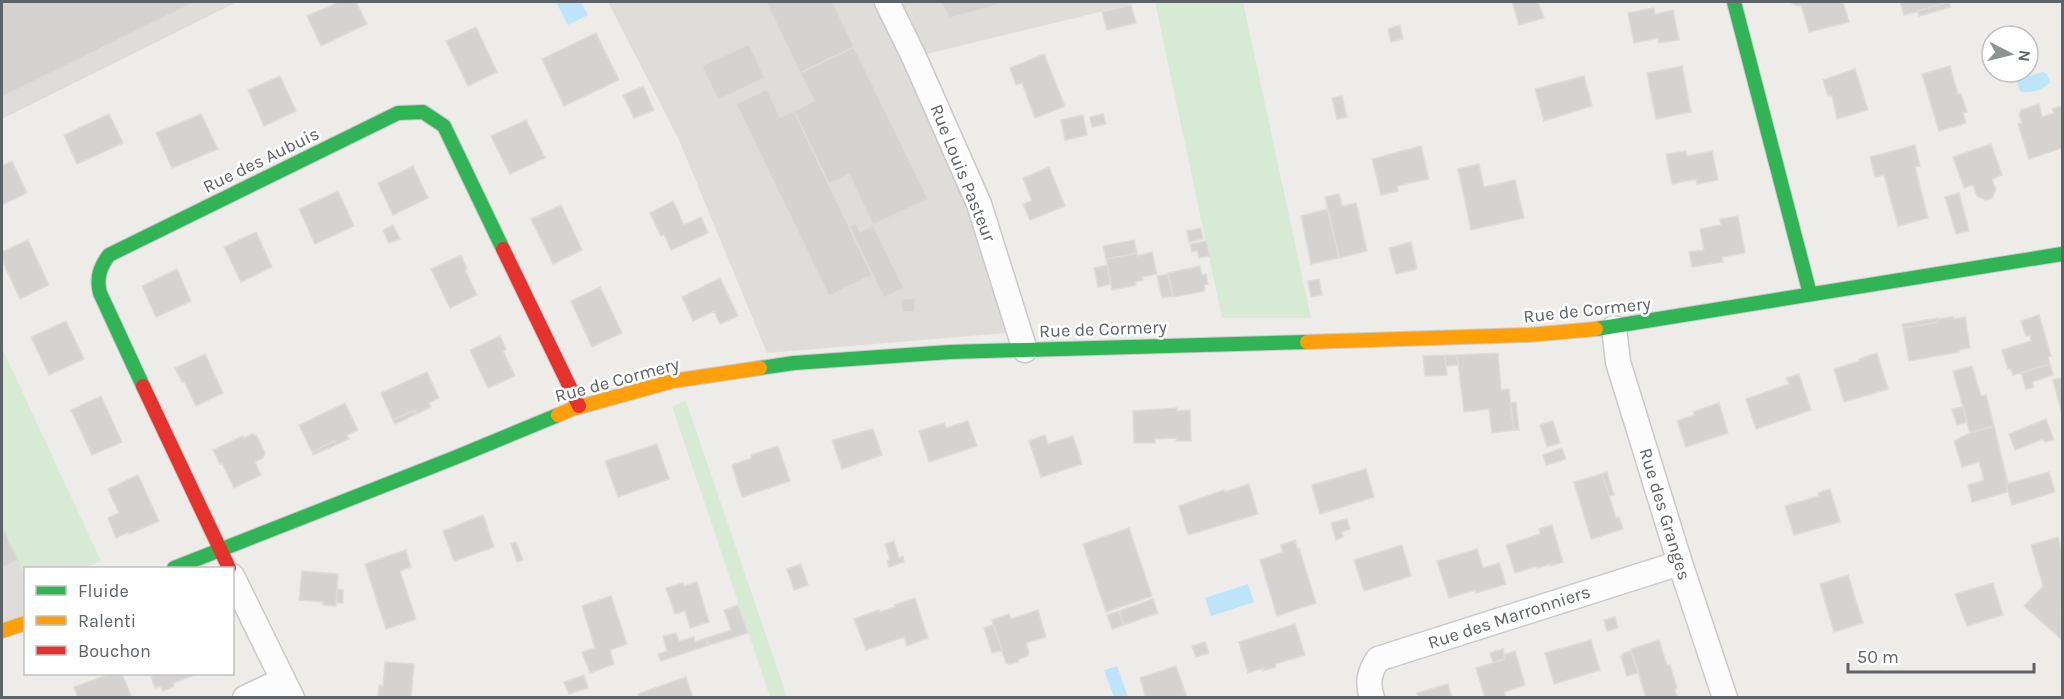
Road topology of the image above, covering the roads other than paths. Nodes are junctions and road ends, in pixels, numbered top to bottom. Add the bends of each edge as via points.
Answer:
1 (887, 2) edge
2 (1734, 2) edge
3 (2062, 254) edge
4 (1810, 294) junction
5 (1614, 328) junction
6 (1025, 350) junction
7 (579, 406) junction
8 (221, 551) junction
9 (1680, 563) junction
10 (177, 567) edge
11 (229, 567) edge
12 (234, 580) edge
13 (24, 623) edge
14 (2, 631) edge
15 (287, 689) edge
16 (245, 698) edge
17 (1372, 698) edge
18 (1725, 698) edge

1 - 6 street, Rue Louis Pasteur via 979,204
2 - 4 main road
3 - 4 main road, Rue de Cormery
4 - 5 main road, Rue de Cormery
5 - 6 main road, Rue de Cormery via 1529,335
5 - 9 street, Rue des Granges via 1617,362
6 - 7 main road, Rue de Cormery via 794,363 673,381
7 - 8 main road, Rue de Cormery
7 - 8 main road, Rue des Aubuis via 444,126 430,114 417,110 398,112 109,255 103,262 96,285 102,300
8 - 10 main road, Rue de Cormery
8 - 11 main road, Rue des Aubuis
9 - 17 street, Rue des Marronniers via 1378,659 1370,672
9 - 18 street, Rue des Granges
12 - 15 street
13 - 14 main road
15 - 16 street

